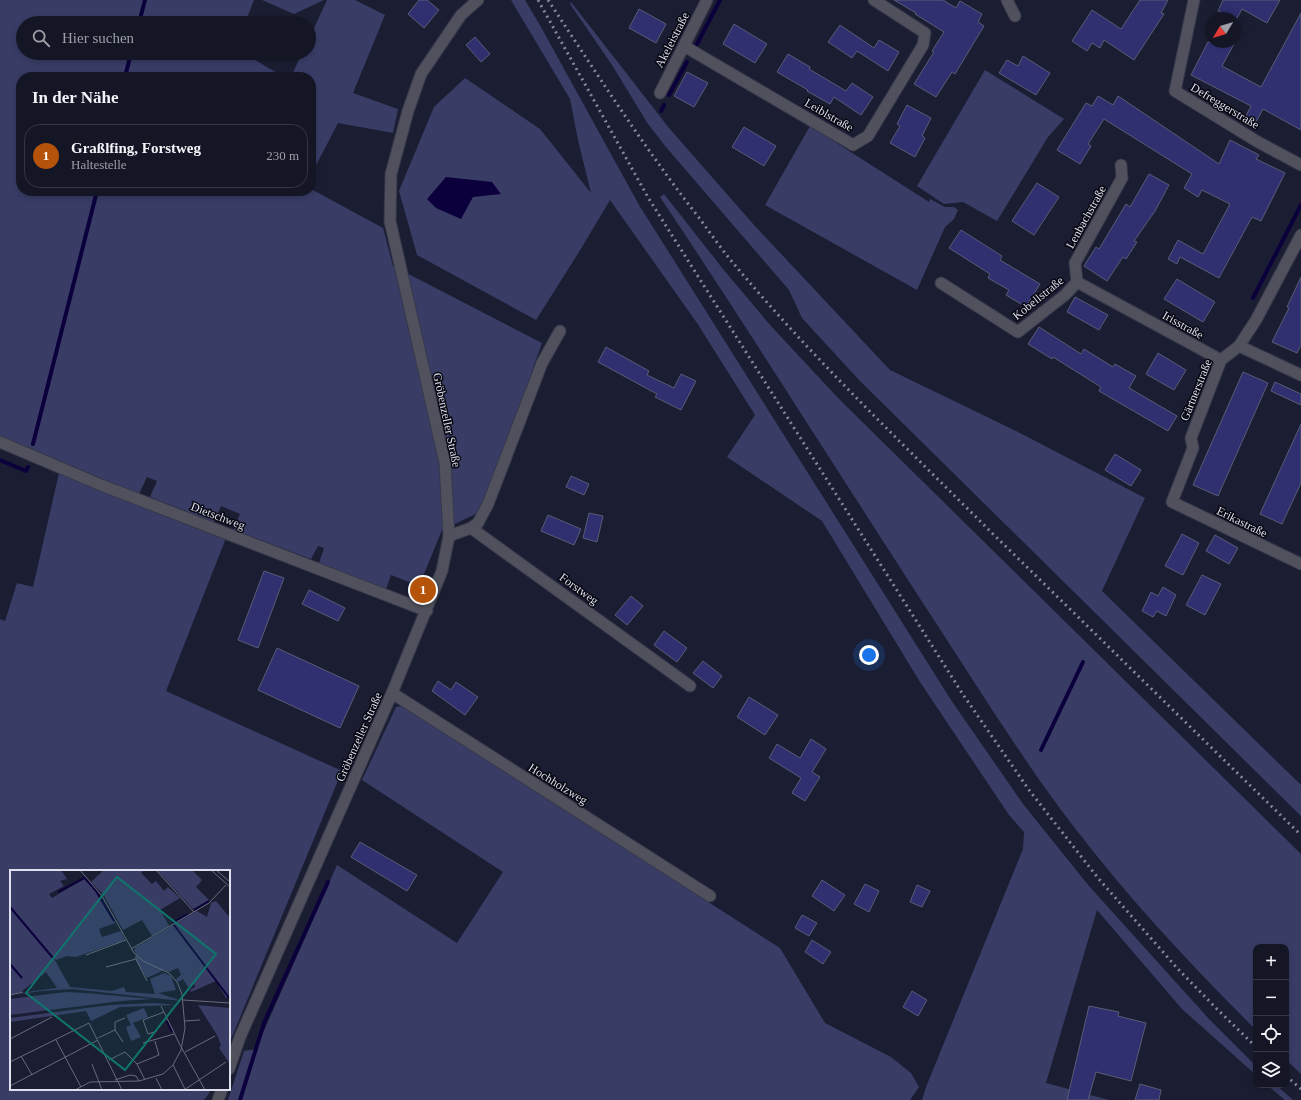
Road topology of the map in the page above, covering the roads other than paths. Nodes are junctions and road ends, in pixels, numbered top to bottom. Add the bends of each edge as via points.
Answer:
1 (478, 0) edge
2 (707, 0) edge
3 (874, 0) edge
4 (1007, 0) edge
5 (1194, 0) edge
6 (1015, 16) dead end
7 (684, 46) junction
8 (660, 93) dead end
9 (1121, 165) dead end
10 (1301, 165) edge
11 (1301, 235) edge
12 (1078, 282) junction
13 (942, 283) dead end
14 (1133, 312) joint
15 (560, 331) dead end
16 (1239, 346) junction
17 (1221, 360) junction
18 (1301, 375) edge
19 (0, 442) edge
20 (1172, 502) joint
21 (471, 528) junction
22 (449, 536) junction
23 (1301, 564) edge
24 (427, 611) junction
25 (690, 686) dead end
26 (392, 694) junction
27 (710, 896) dead end
28 (230, 1066) edge
29 (222, 1090) edge
30 (218, 1100) edge

1 - 22 street, Gröbenzeller Straße via 461,15 421,74 391,174 390,221 445,463
2 - 7 street, Akeleistraße
3 - 7 street, Leiblstraße via 925,34 923,44 868,136 853,145
4 - 6 street
5 - 10 street, Defreggerstraße via 1175,91
7 - 8 street, Akeleistraße
9 - 12 street, Lenbachstraße via 1122,178 1075,263
11 - 16 street, Gärtnerstraße via 1256,320
12 - 13 street, Kobellstraße via 1018,332
12 - 14 street, Kobellstraße
14 - 17 street, Irisstraße
15 - 21 street via 542,363 488,504 478,523
16 - 17 street, Gärtnerstraße
16 - 18 street
17 - 20 street, Gärtnerstraße via 1191,438 1193,448
19 - 24 street, Dietschweg via 101,485
20 - 23 street, Erikastraße
21 - 22 street
21 - 25 street, Forstweg
22 - 24 street, Gröbenzeller Straße via 442,571
24 - 26 street, Gröbenzeller Straße
26 - 27 street, Hochholzweg
26 - 28 street, Gröbenzeller Straße via 240,1037
29 - 30 street

